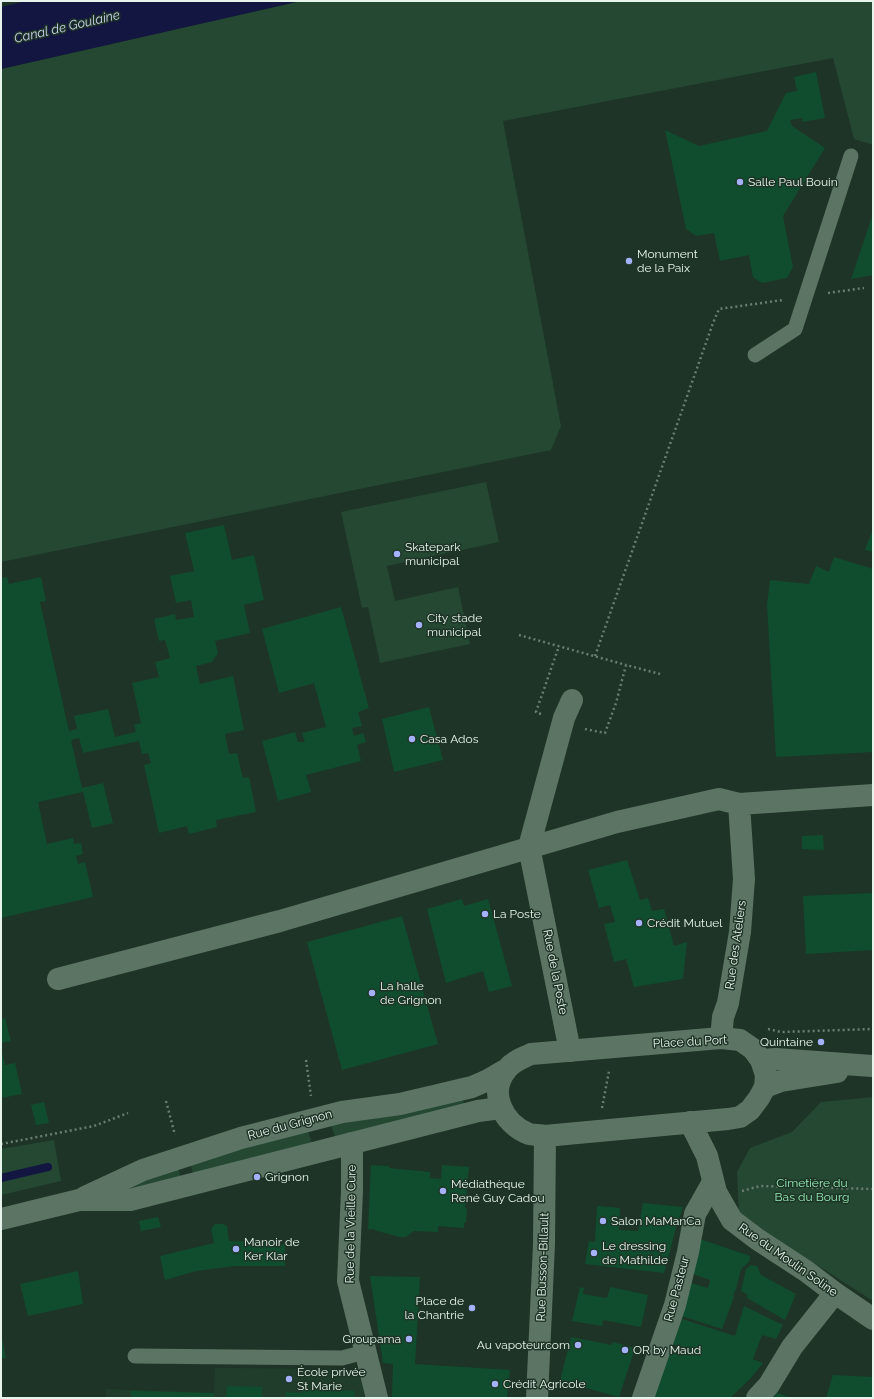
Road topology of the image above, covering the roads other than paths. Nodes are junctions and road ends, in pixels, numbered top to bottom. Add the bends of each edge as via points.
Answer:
1 (851, 156) dead end
2 (756, 355) dead end
3 (572, 700) dead end
4 (873, 795) edge
5 (739, 804) junction
6 (530, 847) junction
7 (58, 979) dead end
8 (721, 1038) junction
9 (570, 1051) junction
10 (761, 1060) junction
11 (873, 1066) edge
12 (507, 1069) junction
13 (765, 1086) junction
14 (501, 1108) junction
15 (690, 1122) junction
16 (545, 1136) junction
17 (352, 1143) junction
18 (713, 1182) junction
19 (79, 1200) junction
20 (1, 1219) edge
21 (834, 1293) junction
22 (873, 1319) edge
23 (365, 1352) junction
24 (135, 1356) dead end
25 (377, 1398) edge
26 (537, 1398) edge
27 (643, 1398) edge
28 (757, 1398) edge

1 - 2 lane via 795,329
3 - 6 street via 564,718
4 - 5 street
5 - 6 street via 719,799 673,808
5 - 8 street, Rue des Ateliers via 744,879 740,932
6 - 7 street via 280,921
6 - 9 street, Rue de la Poste
8 - 9 street, Place du Port
8 - 10 street, Place du Port via 740,1040 753,1049
9 - 12 street, Place du Port via 531,1054
10 - 11 street
10 - 13 street, Place du Port via 766,1074
11 - 13 street via 781,1081
12 - 14 street, Place du Port via 498,1084 497,1098
12 - 19 street, Rue du Grignon via 472,1087 400,1104 342,1112 241,1138 142,1170
13 - 15 street, Place du Port via 750,1110 740,1117
14 - 16 street, Place du Port via 509,1120 519,1128 530,1134
14 - 17 street, Rue du Grignon via 478,1111
15 - 16 street, Place du Port
15 - 18 street, Rue du Moulin Soline via 707,1156
16 - 26 street, Rue Busson-Billault via 544,1244
17 - 19 street, Rue du Grignon via 130,1200
17 - 23 street, Rue de la Vieille Cure via 348,1281
18 - 21 street, Rue du Moulin Soline via 732,1220
18 - 27 street, Rue Pasteur via 695,1214 675,1305
19 - 20 street, Rue du Grignon
21 - 22 street, Rue du Moulin Soline
21 - 28 street
23 - 24 lane via 342,1358
23 - 25 street, Rue de la Vieille Cure

